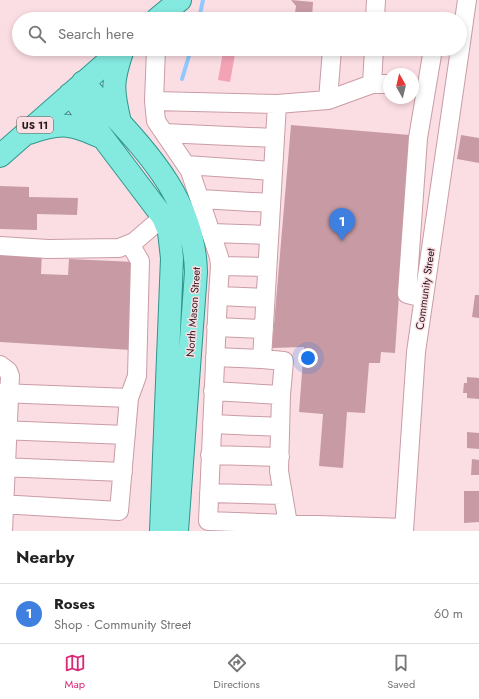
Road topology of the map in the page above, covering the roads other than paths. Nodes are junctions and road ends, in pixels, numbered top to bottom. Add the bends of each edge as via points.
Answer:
1 (180, 0) edge
2 (376, 0) edge
3 (467, 0) edge
4 (165, 12) edge
5 (375, 12) edge
6 (465, 12) edge
7 (114, 56) edge
8 (120, 56) edge
9 (156, 56) edge
10 (331, 56) edge
11 (375, 56) edge
12 (430, 56) edge
13 (459, 56) edge
14 (380, 84) edge
15 (420, 84) edge
16 (77, 88) junction
17 (454, 88) junction
18 (328, 100) junction
19 (154, 101) junction
20 (277, 104) junction
21 (121, 125) junction
22 (164, 133) junction
23 (23, 136) junction
24 (275, 138) junction
25 (104, 139) junction
26 (0, 156) edge
27 (186, 166) junction
28 (273, 171) junction
29 (200, 199) junction
30 (271, 203) junction
31 (163, 217) junction
32 (211, 233) junction
33 (269, 235) junction
34 (130, 244) junction
35 (0, 246) edge
36 (220, 266) junction
37 (267, 267) junction
38 (218, 296) junction
39 (266, 298) junction
40 (424, 298) junction
41 (216, 327) junction
42 (264, 329) junction
43 (215, 356) junction
44 (262, 358) junction
45 (0, 365) edge
46 (213, 391) junction
47 (5, 393) edge
48 (281, 395) junction
49 (129, 398) junction
50 (212, 424) junction
51 (280, 427) junction
52 (4, 430) edge
53 (126, 435) junction
54 (210, 455) junction
55 (280, 457) junction
56 (3, 467) edge
57 (123, 472) junction
58 (209, 493) junction
59 (283, 495) junction
60 (2, 504) edge
61 (288, 528) edge
62 (404, 529) edge
63 (3, 531) edge
64 (161, 531) edge
65 (177, 531) edge

1 - 4 main road
2 - 5 street
3 - 6 street, Community Street
7 - 16 main road, US 11
8 - 21 main road via 113,87
9 - 19 street
10 - 18 street
11 - 14 street
12 - 15 street
13 - 17 street, Community Street
14 - 18 street
15 - 17 street
15 - 40 street via 407,294
16 - 21 main road, North Mason Street
16 - 23 main road, US 11
16 - 25 main road, North Mason Street
17 - 40 street, Community Street
18 - 20 street
19 - 20 street
19 - 22 street via 156,120
20 - 24 street
21 - 65 main road, North Mason Street via 151,159 175,193 189,225 196,261
22 - 24 street
22 - 27 street
23 - 25 main road via 42,128 60,125 85,129
23 - 26 main road, US 11
24 - 28 street
25 - 31 main road, North Mason Street
27 - 28 street
27 - 29 street
28 - 30 street
29 - 30 street
29 - 32 street
30 - 33 street
31 - 34 street
31 - 64 main road, North Mason Street via 169,232 172,258
32 - 33 street
32 - 36 street
33 - 37 street
34 - 35 street via 119,248 102,249
34 - 49 street via 140,261 137,376
36 - 37 street
36 - 38 street
37 - 39 street
38 - 39 street
38 - 41 street
39 - 42 street
40 - 62 street, Community Street via 416,352
41 - 42 street
41 - 43 street
42 - 44 street
43 - 44 street
43 - 46 street
44 - 48 street via 284,361
45 - 47 street via 10,376
46 - 48 street
46 - 50 street
47 - 49 street
47 - 52 street
48 - 51 street
49 - 53 street
50 - 51 street
50 - 54 street
51 - 55 street
52 - 53 street
52 - 56 street
53 - 57 street
54 - 55 street
54 - 58 street
55 - 59 street via 279,471
56 - 57 street
56 - 60 street
57 - 60 street via 119,511
58 - 59 street
58 - 61 street via 208,521
59 - 61 street
60 - 63 street
61 - 62 street

